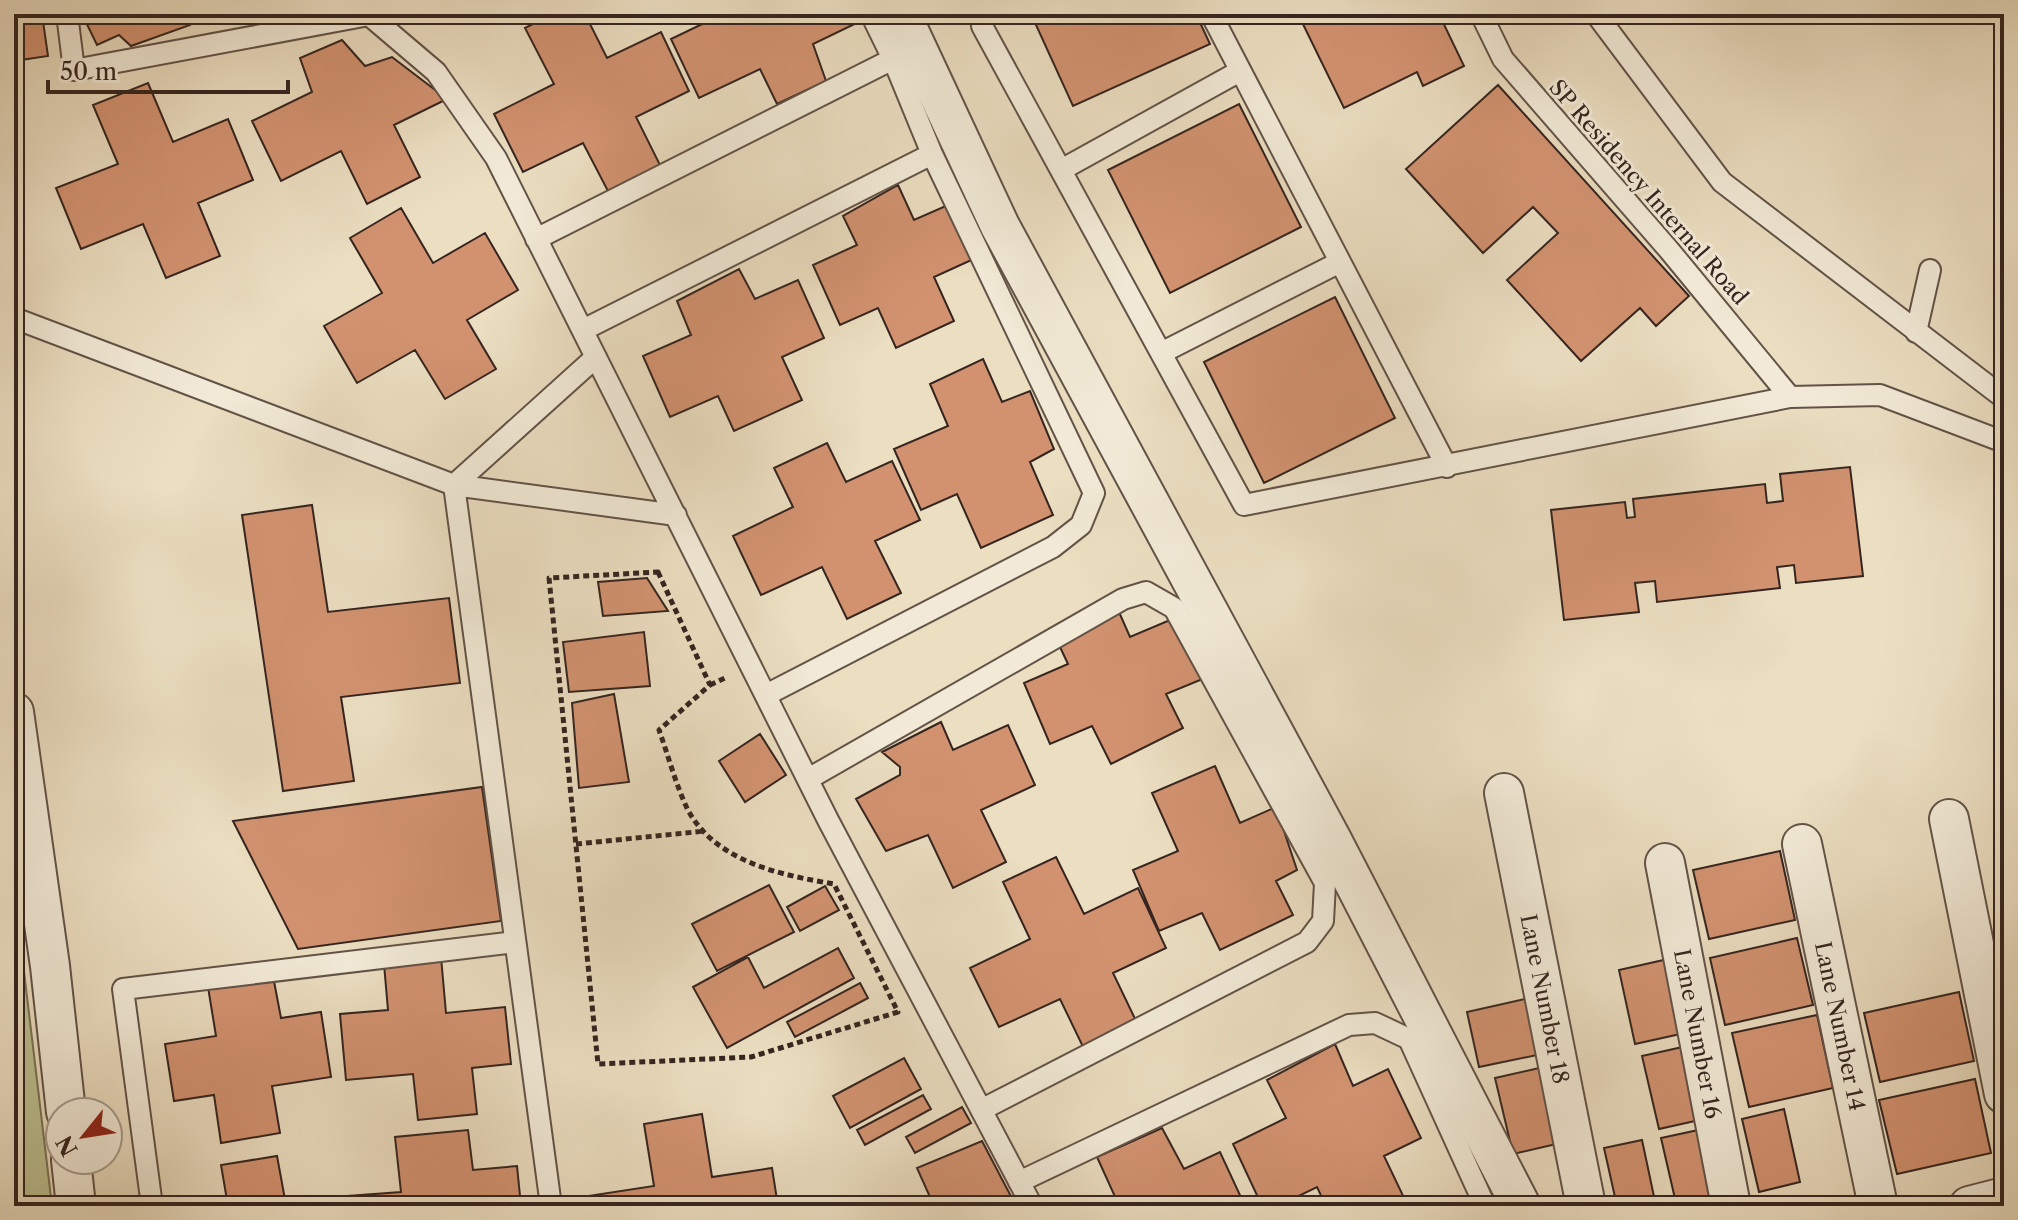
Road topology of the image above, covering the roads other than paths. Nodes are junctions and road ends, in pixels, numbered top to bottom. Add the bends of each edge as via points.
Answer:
1 (67, 14) edge
2 (871, 14) edge
3 (901, 14) edge
4 (982, 14) edge
5 (1211, 14) edge
6 (1481, 14) edge
7 (1596, 14) edge
8 (369, 15) edge
9 (893, 59) junction
10 (1240, 71) junction
11 (932, 154) junction
12 (1061, 170) junction
13 (536, 239) junction
14 (1340, 262) junction
15 (1930, 270) dead end
16 (14, 318) edge
17 (583, 330) junction
18 (1916, 332) junction
19 (1161, 353) junction
20 (596, 357) junction
21 (1790, 397) junction
22 (2004, 398) edge
23 (2004, 442) edge
24 (1447, 467) junction
25 (454, 485) junction
26 (676, 515) junction
27 (766, 695) junction
28 (14, 712) edge
29 (808, 779) junction
30 (1504, 793) dead end
31 (1949, 819) dead end
32 (1802, 844) dead end
33 (1665, 863) dead end
34 (515, 942) junction
35 (2004, 1094) edge
36 (64, 1096) edge
37 (981, 1110) junction
38 (73, 1176) edge
39 (1019, 1182) junction
40 (2004, 1197) edge
41 (76, 1206) edge
42 (152, 1206) edge
43 (551, 1206) edge
44 (1032, 1206) edge
45 (1485, 1206) edge
46 (1521, 1206) edge
47 (1586, 1206) edge
48 (1731, 1206) edge
49 (1878, 1206) edge
50 (1969, 1206) edge

1 - 8 lane via 74,70
2 - 9 lane
3 - 46 street via 1000,226 1339,854
4 - 12 lane via 982,26
5 - 10 lane
6 - 21 lane, SP Residency Internal Road via 1503,59
7 - 18 lane via 1722,182
8 - 13 lane via 436,72 496,158
9 - 11 lane
9 - 13 lane
10 - 12 lane
10 - 14 lane
11 - 17 lane
11 - 27 lane via 1094,493 1081,525 1053,547
12 - 19 lane
13 - 17 lane
14 - 19 lane
14 - 24 lane
15 - 18 lane
16 - 25 lane
17 - 20 lane
18 - 22 lane
19 - 24 lane via 1244,505
20 - 25 lane
20 - 26 lane
21 - 23 lane via 1880,395
21 - 24 lane
25 - 26 lane
25 - 34 lane
26 - 27 lane
27 - 29 lane
28 - 36 street
29 - 37 lane
29 - 37 lane via 1123,599 1146,592 1174,608 1325,883 1323,921 1307,942
30 - 47 street, Lane Number 18
31 - 35 street
32 - 49 street, Lane Number 14
33 - 48 street, Lane Number 16
34 - 42 lane via 123,989
34 - 43 lane
37 - 39 lane
38 - 41 street
39 - 44 lane
39 - 45 lane via 1349,1025 1375,1023 1409,1039
40 - 50 street

